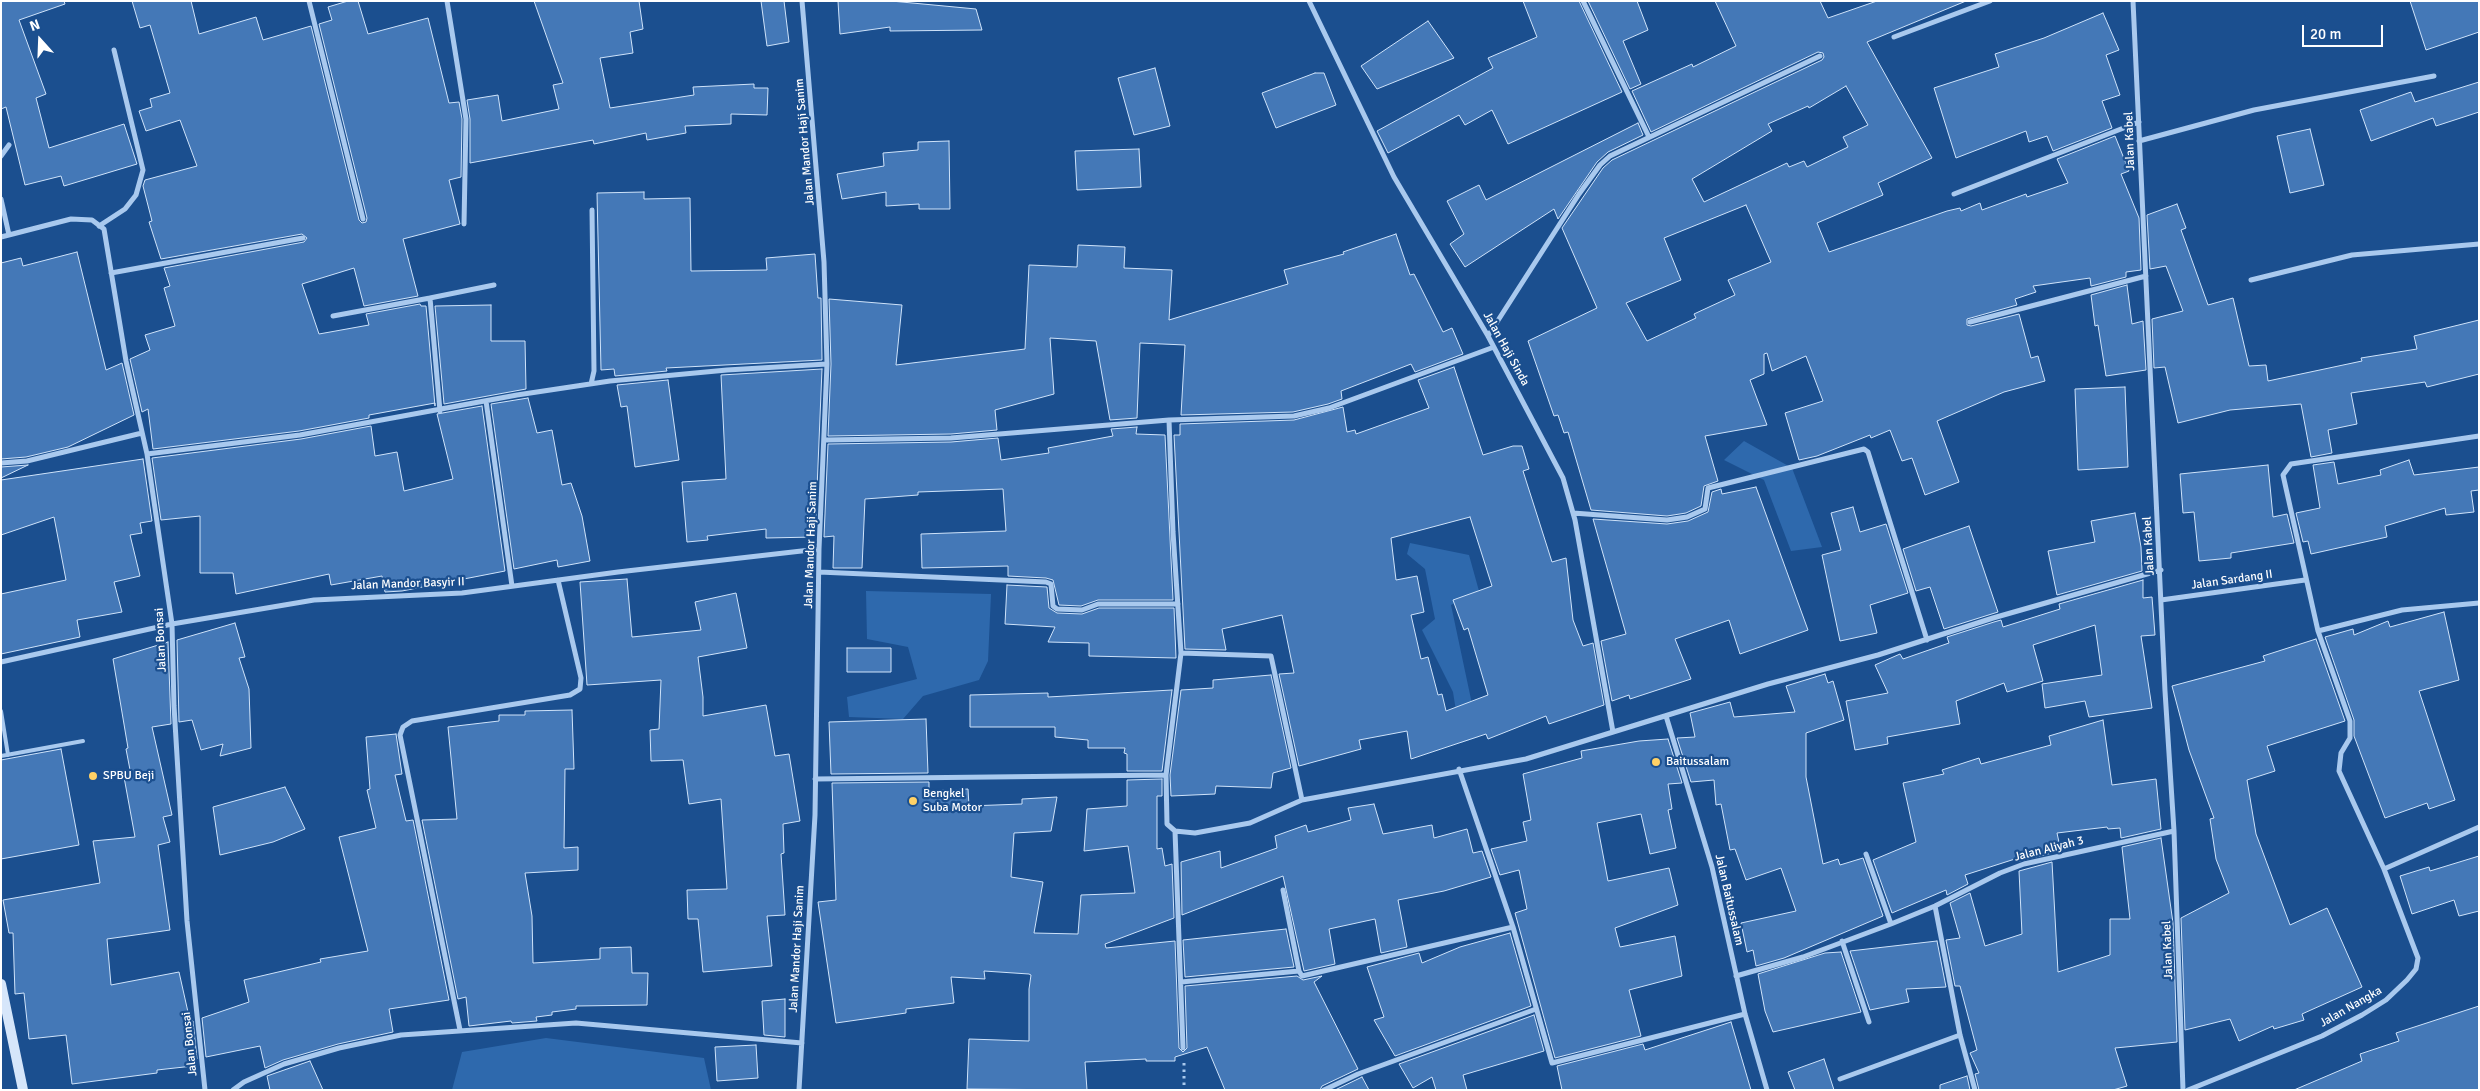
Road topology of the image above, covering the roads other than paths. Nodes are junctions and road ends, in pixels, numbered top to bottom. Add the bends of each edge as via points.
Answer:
1 (309, 1) edge
2 (447, 1) edge
3 (802, 1) edge
4 (1309, 1) edge
5 (1583, 1) edge
6 (1990, 1) edge
7 (2133, 1) edge
8 (1894, 37) dead end
9 (114, 50) dead end
10 (1820, 56) dead end
11 (2434, 76) dead end
12 (2139, 122) junction
13 (1649, 137) junction
14 (2139, 141) junction
15 (9, 146) dead end
16 (1, 156) edge
17 (1954, 194) dead end
18 (1, 199) edge
19 (592, 210) dead end
20 (363, 219) dead end
21 (464, 224) dead end
22 (100, 226) junction
23 (9, 235) junction
24 (1, 237) edge
25 (303, 238) dead end
26 (2479, 244) edge
27 (111, 273) junction
28 (2146, 276) junction
29 (2251, 280) dead end
30 (494, 285) dead end
31 (430, 298) junction
32 (334, 316) dead end
33 (1970, 322) dead end
34 (1488, 336) junction
35 (1494, 346) junction
36 (827, 364) junction
37 (591, 384) junction
38 (486, 401) junction
39 (440, 411) junction
40 (1169, 420) junction
41 (142, 433) junction
42 (2479, 436) edge
43 (825, 440) junction
44 (147, 454) junction
45 (1, 463) edge
46 (1573, 513) junction
47 (819, 549) junction
48 (2161, 570) junction
49 (819, 572) junction
50 (558, 580) junction
51 (2305, 580) junction
52 (512, 586) junction
53 (2161, 600) junction
54 (2479, 603) edge
55 (1178, 604) junction
56 (172, 624) junction
57 (2318, 631) junction
58 (1926, 640) junction
59 (1181, 654) junction
60 (1, 662) edge
61 (1, 711) edge
62 (1666, 716) junction
63 (1613, 732) junction
64 (83, 741) dead end
65 (8, 755) junction
66 (1, 756) edge
67 (1459, 770) junction
68 (1166, 775) junction
69 (815, 779) junction
70 (1302, 800) junction
71 (2479, 827) edge
72 (1174, 830) junction
73 (2174, 831) junction
74 (1866, 854) dead end
75 (2384, 869) junction
76 (1283, 890) dead end
77 (1935, 906) junction
78 (1891, 924) junction
79 (1513, 927) junction
80 (1842, 941) junction
81 (1299, 971) junction
82 (1736, 976) junction
83 (1181, 982) junction
84 (1, 984) edge
85 (1536, 1009) junction
86 (1745, 1014) junction
87 (1869, 1022) dead end
88 (460, 1030) junction
89 (1960, 1035) junction
90 (802, 1043) junction
91 (1184, 1048) road end
92 (1840, 1079) dead end
93 (23, 1090) edge
94 (205, 1090) edge
95 (233, 1090) edge
96 (798, 1090) edge
97 (1324, 1090) edge
98 (1767, 1090) edge
99 (1975, 1090) edge
100 (2183, 1090) edge
101 (2188, 1090) edge

1 - 20 street
2 - 21 street via 466,119
3 - 36 street, Jalan Mandor Haji Sanim via 824,262
4 - 34 street, Jalan Haji Sinda via 1394,177
5 - 13 street
6 - 8 street
7 - 12 street, Jalan Kabel
9 - 22 street via 143,170 136,195 125,209
10 - 13 street
11 - 14 street via 2254,110
12 - 14 street, Jalan Kabel
12 - 17 street
13 - 34 street via 1617,152 1600,165 1578,194
14 - 28 street, Jalan Kabel
15 - 16 street
18 - 23 street
19 - 37 street via 594,371
22 - 23 street via 92,220 70,219
22 - 27 street, Jalan Bonsai via 104,229
23 - 24 street
25 - 27 street
26 - 29 street via 2352,255
27 - 41 street, Jalan Bonsai
28 - 33 street
28 - 48 street, Jalan Kabel
30 - 31 street
31 - 32 street
31 - 39 street
34 - 35 street, Jalan Haji Sinda
35 - 40 street via 1329,408 1294,416
35 - 46 street, Jalan Haji Sinda via 1563,478
36 - 37 street via 719,370
36 - 43 street, Jalan Mandor Haji Sanim
37 - 38 street
38 - 39 street
38 - 52 street
39 - 44 street via 300,435
40 - 43 street via 951,438
40 - 55 street
41 - 44 street, Jalan Bonsai
41 - 45 street via 27,461
42 - 51 street, Jalan Nangka via 2291,464 2283,475
43 - 47 street, Jalan Mandor Haji Sanim
44 - 56 street, Jalan Bonsai
46 - 58 street via 1667,520 1687,516 1705,509 1708,488 1864,449 1868,452
46 - 63 street, Jalan Haji Sinda
47 - 49 street, Jalan Mandor Haji Sanim
47 - 50 street, Jalan Mandor Basyir II
48 - 53 street, Jalan Kabel
48 - 58 street
49 - 55 street via 1046,582 1051,584 1053,606 1057,609 1082,610 1098,604
49 - 69 street, Jalan Mandor Haji Sanim
50 - 52 street, Jalan Mandor Basyir II
50 - 88 street via 581,678 580,689 570,695 412,721 403,727 400,734
51 - 53 street, Jalan Sardang II
51 - 57 street, Jalan Nangka
52 - 56 street, Jalan Mandor Basyir II via 462,593 314,600
53 - 73 street, Jalan Kabel
54 - 57 street via 2402,610
55 - 59 street
56 - 60 street, Jalan Mandor Basyir II
56 - 94 street, Jalan Bonsai via 187,921
57 - 75 street, Jalan Nangka via 2351,730 2350,738 2340,753 2339,770
58 - 62 street
59 - 68 street
59 - 70 street via 1271,656
61 - 65 lane
62 - 63 street
62 - 82 street, Jalan Baitussalam via 1712,867
63 - 67 street via 1526,758
64 - 65 lane
65 - 66 lane
67 - 70 street
67 - 79 street
68 - 69 street
68 - 72 street via 1167,824
69 - 90 street, Jalan Mandor Haji Sanim
70 - 72 street via 1250,823 1204,832
71 - 75 street
72 - 83 street
73 - 77 street, Jalan Aliyah 3 via 2024,864 1979,882
73 - 100 street, Jalan Kabel
74 - 78 street
75 - 101 street, Jalan Nangka via 2418,958 2416,968 2407,980 2386,1000 2322,1036
76 - 81 street
77 - 78 street, Jalan Aliyah 3
77 - 89 street
78 - 80 street, Jalan Aliyah 3
79 - 81 street via 1302,976
79 - 85 street
80 - 82 street, Jalan Aliyah 3 via 1803,957
80 - 87 street
81 - 83 street
82 - 86 street, Jalan Baitussalam
83 - 91 street
84 - 93 street
85 - 86 street via 1549,1058 1557,1064
85 - 97 street via 1358,1074
86 - 98 street, Jalan Baitussalam
88 - 90 street via 576,1024
88 - 95 street via 401,1034 339,1048 284,1064
89 - 92 street
89 - 99 street
90 - 96 street, Jalan Mandor Haji Sanim

